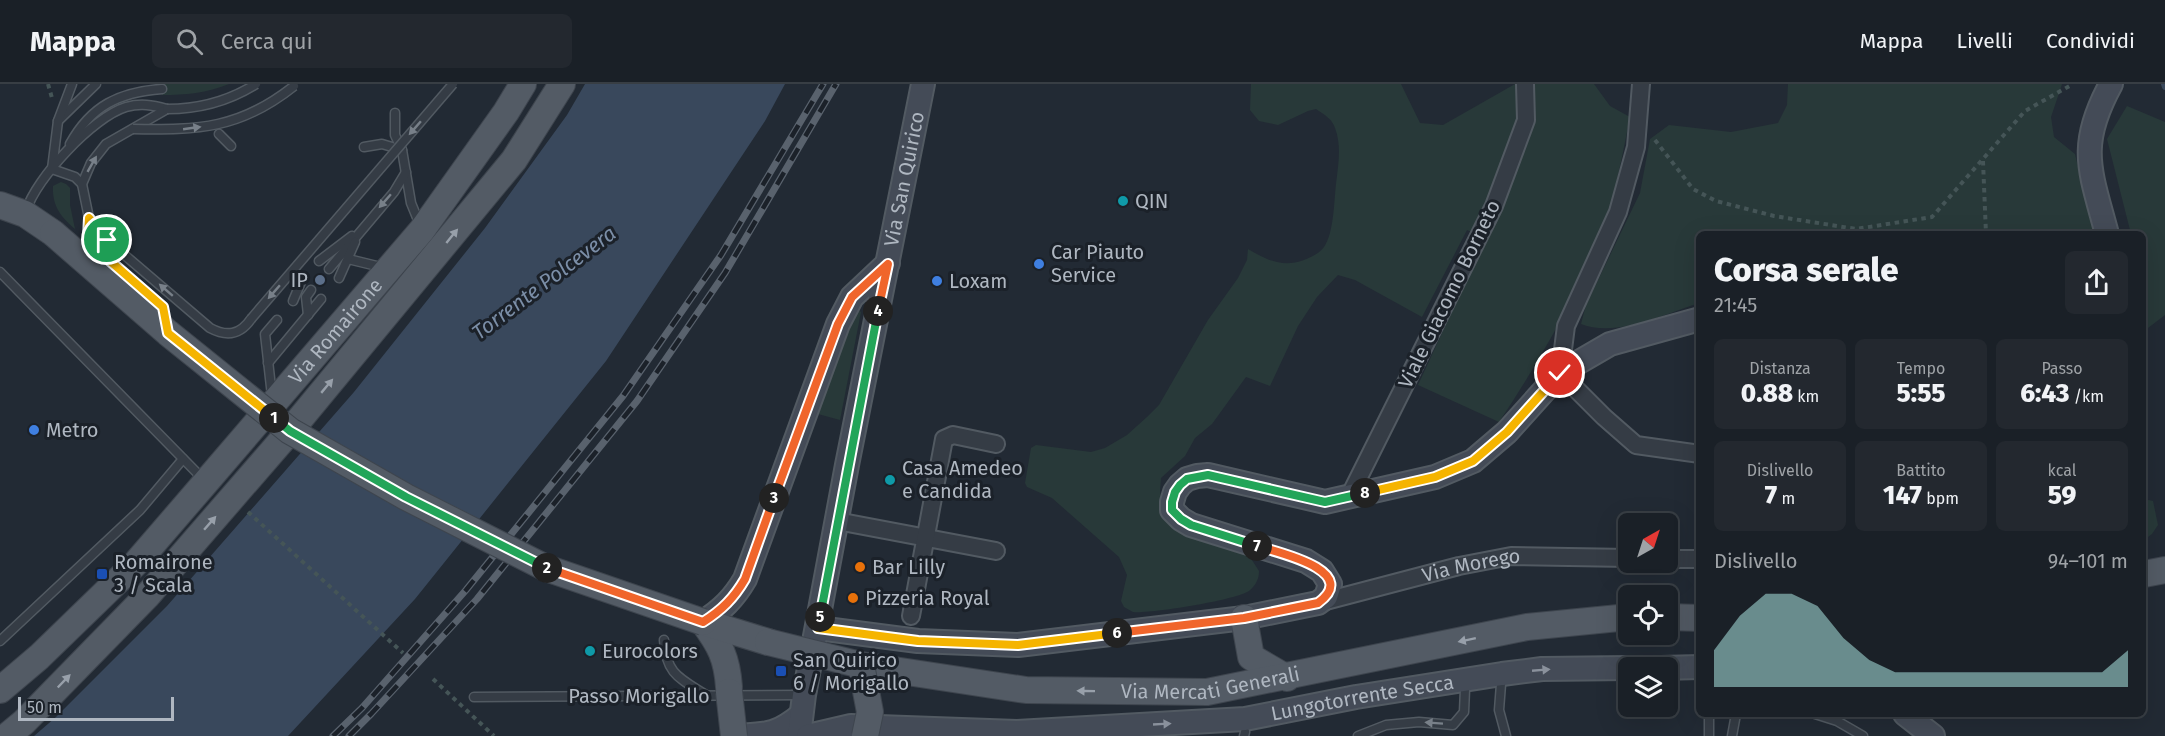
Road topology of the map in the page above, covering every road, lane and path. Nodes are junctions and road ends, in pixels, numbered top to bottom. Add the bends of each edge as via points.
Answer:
1 (72, 84) edge
2 (96, 84) edge
3 (256, 84) edge
4 (453, 84) edge
5 (523, 84) edge
6 (562, 84) edge
7 (922, 84) edge
8 (1525, 84) edge
9 (1641, 84) edge
10 (2071, 84) edge
11 (2111, 84) edge
12 (294, 86) dead end
13 (162, 89) dead end
14 (167, 109) junction
15 (395, 113) dead end
16 (1638, 118) junction
17 (58, 121) junction
18 (133, 129) junction
19 (219, 134) dead end
20 (231, 146) dead end
21 (364, 147) dead end
22 (402, 150) junction
23 (65, 154) junction
24 (1983, 160) junction
25 (52, 170) junction
26 (406, 172) junction
27 (82, 184) junction
28 (0, 205) edge
29 (26, 214) junction
30 (89, 218) junction
31 (362, 228) junction
32 (422, 230) junction
33 (1986, 231) edge
34 (2106, 231) edge
35 (348, 259) junction
36 (319, 261) dead end
37 (888, 264) junction
38 (389, 268) junction
39 (329, 269) dead end
40 (0, 272) edge
41 (339, 278) dead end
42 (301, 282) dead end
43 (311, 290) dead end
44 (321, 299) dead end
45 (293, 301) dead end
46 (308, 315) junction
47 (1696, 320) edge
48 (277, 321) dead end
49 (168, 333) junction
50 (268, 363) junction
51 (1560, 373) junction
52 (272, 403) junction
53 (290, 431) junction
54 (996, 444) dead end
55 (1696, 453) edge
56 (183, 459) junction
57 (207, 482) junction
58 (1349, 497) junction
59 (241, 506) dead end
60 (837, 520) junction
61 (926, 537) junction
62 (996, 551) dead end
63 (1618, 558) edge
64 (1678, 559) edge
65 (1696, 559) edge
66 (2165, 570) edge
67 (2146, 574) edge
68 (1318, 603) junction
69 (910, 616) dead end
70 (1678, 617) edge
71 (1244, 618) junction
72 (1618, 618) edge
73 (1696, 618) edge
74 (703, 622) junction
75 (818, 628) junction
76 (664, 639) dead end
77 (0, 641) edge
78 (768, 642) junction
79 (403, 653) dead end
80 (1251, 657) junction
81 (861, 665) junction
82 (1696, 667) edge
83 (1618, 668) edge
84 (1678, 668) edge
85 (1287, 678) junction
86 (1501, 684) dead end
87 (1465, 689) dead end
88 (0, 690) edge
89 (718, 691) junction
90 (1216, 691) junction
91 (474, 697) dead end
92 (1708, 717) edge
93 (1735, 717) edge
94 (1824, 717) edge
95 (1909, 717) edge
96 (803, 720) edge
97 (1043, 730) junction
98 (922, 732) edge
99 (6, 736) edge
100 (734, 736) edge
101 (865, 736) edge
102 (1021, 736) edge
103 (1358, 736) edge
104 (1506, 736) edge
105 (1709, 736) edge
106 (1732, 736) edge
107 (1863, 736) edge
108 (1932, 736) edge

1 - 17 lane
2 - 17 lane
3 - 14 lane, bridge via 222,101 188,109
4 -> 30 lane, bridge via 246,326 234,333 210,328 107,240
5 - 32 main road, Via Romairone
53 -> 6 main road via 514,160
7 - 37 main road, Via San Quirico
8 - 58 street, Viale Giacomo Borneto via 1526,120 1494,206
9 - 16 street
10 - 24 path via 2025,111
11 - 34 main road via 2092,127 2089,147 2090,170
18 -> 12 lane, bridge via 182,130 224,124 256,112
13 - 23 lane via 139,90 93,113
14 - 18 lane
14 - 23 lane via 144,103 117,111 91,127
15 - 22 lane via 395,135
16 - 24 path via 1694,189 1716,201 1774,216 1856,229 1932,216
16 - 51 street via 1636,147 1618,212 1566,326
17 - 25 lane
27 -> 18 lane via 91,163 106,144
19 - 20 lane
21 - 22 lane via 381,144
22 - 26 lane
23 - 25 lane
24 - 33 path
25 - 27 lane via 75,177
25 - 29 lane via 30,199
26 -> 31 lane
26 - 32 lane via 411,203
27 - 30 lane
28 - 29 main road, Via Mercati Generali
29 - 49 main road, Via Mercati Generali, bridge via 53,232
30 - 49 lane via 88,237 163,307
31 - 35 lane
31 - 36 lane
31 - 39 lane
32 - 38 main road, Via Romairone
35 - 38 lane
35 - 41 lane
37 - 60 main road, Via San Quirico
37 - 74 main road via 852,297 838,324 745,579 721,611
38 - 52 main road, Via Romairone
40 - 56 lane
42 - 45 lane
43 - 46 lane via 306,297
44 - 46 lane
46 - 50 lane
47 - 51 main road via 1610,344
48 - 50 lane via 265,334
49 - 53 main road, Via Mercati Generali, bridge
50 - 52 lane
51 - 55 street via 1636,445
51 - 58 main road via 1507,432 1473,461 1435,477
52 - 57 main road, Via Romairone
53 - 74 main road, Via Mercati Generali, bridge via 406,497 546,568
99 -> 53 main road via 147,596
54 - 61 street via 953,435 944,439
56 - 57 lane
56 - 77 lane via 140,510
57 - 88 main road, Via Romairone via 137,562
58 - 68 main road via 1325,502 1208,475 1187,479 1175,492 1172,510 1191,525 1314,565 1330,584 1326,597
59 - 79 path
60 - 61 street
60 - 75 main road, Via San Quirico
61 - 62 street
61 - 69 street
63 - 68 street, Via Morego via 1510,556
64 - 65 street
66 - 67 main road
68 - 71 main road, Via Morego
70 - 73 main road
71 - 75 main road, Via Morego via 1018,645 918,641
71 - 80 main road
72 -> 85 main road, Via Mercati Generali via 1527,627
74 - 78 main road, Via Mercati Generali
74 - 89 main road via 723,651 728,668
75 - 96 main road, Via San Quirico
76 - 89 lane via 665,658 677,677
78 - 81 main road, Via Mercati Generali, bridge
78 - 89 main road via 748,653
80 - 85 main road
80 - 90 main road
90 -> 81 main road, Via Mercati Generali via 1026,690
81 - 101 main road, bridge via 870,712
82 - 84 main road
97 -> 83 main road, Lungotorrente Secca via 1245,719 1356,697 1532,670
85 - 90 main road, Via Mercati Generali
86 - 104 lane via 1499,710
87 -> 103 lane via 1464,712 1453,725 1386,725
89 - 91 lane, Passo Morigallo
89 - 96 lane, Passo Morigallo
89 - 100 main road, bridge
92 - 105 lane
93 - 106 lane
94 - 107 lane
95 - 108 main road
96 - 98 main road, Lungotorrente Secca
96 - 100 main road via 771,734
97 - 98 main road, Lungotorrente Secca
97 - 102 main road

